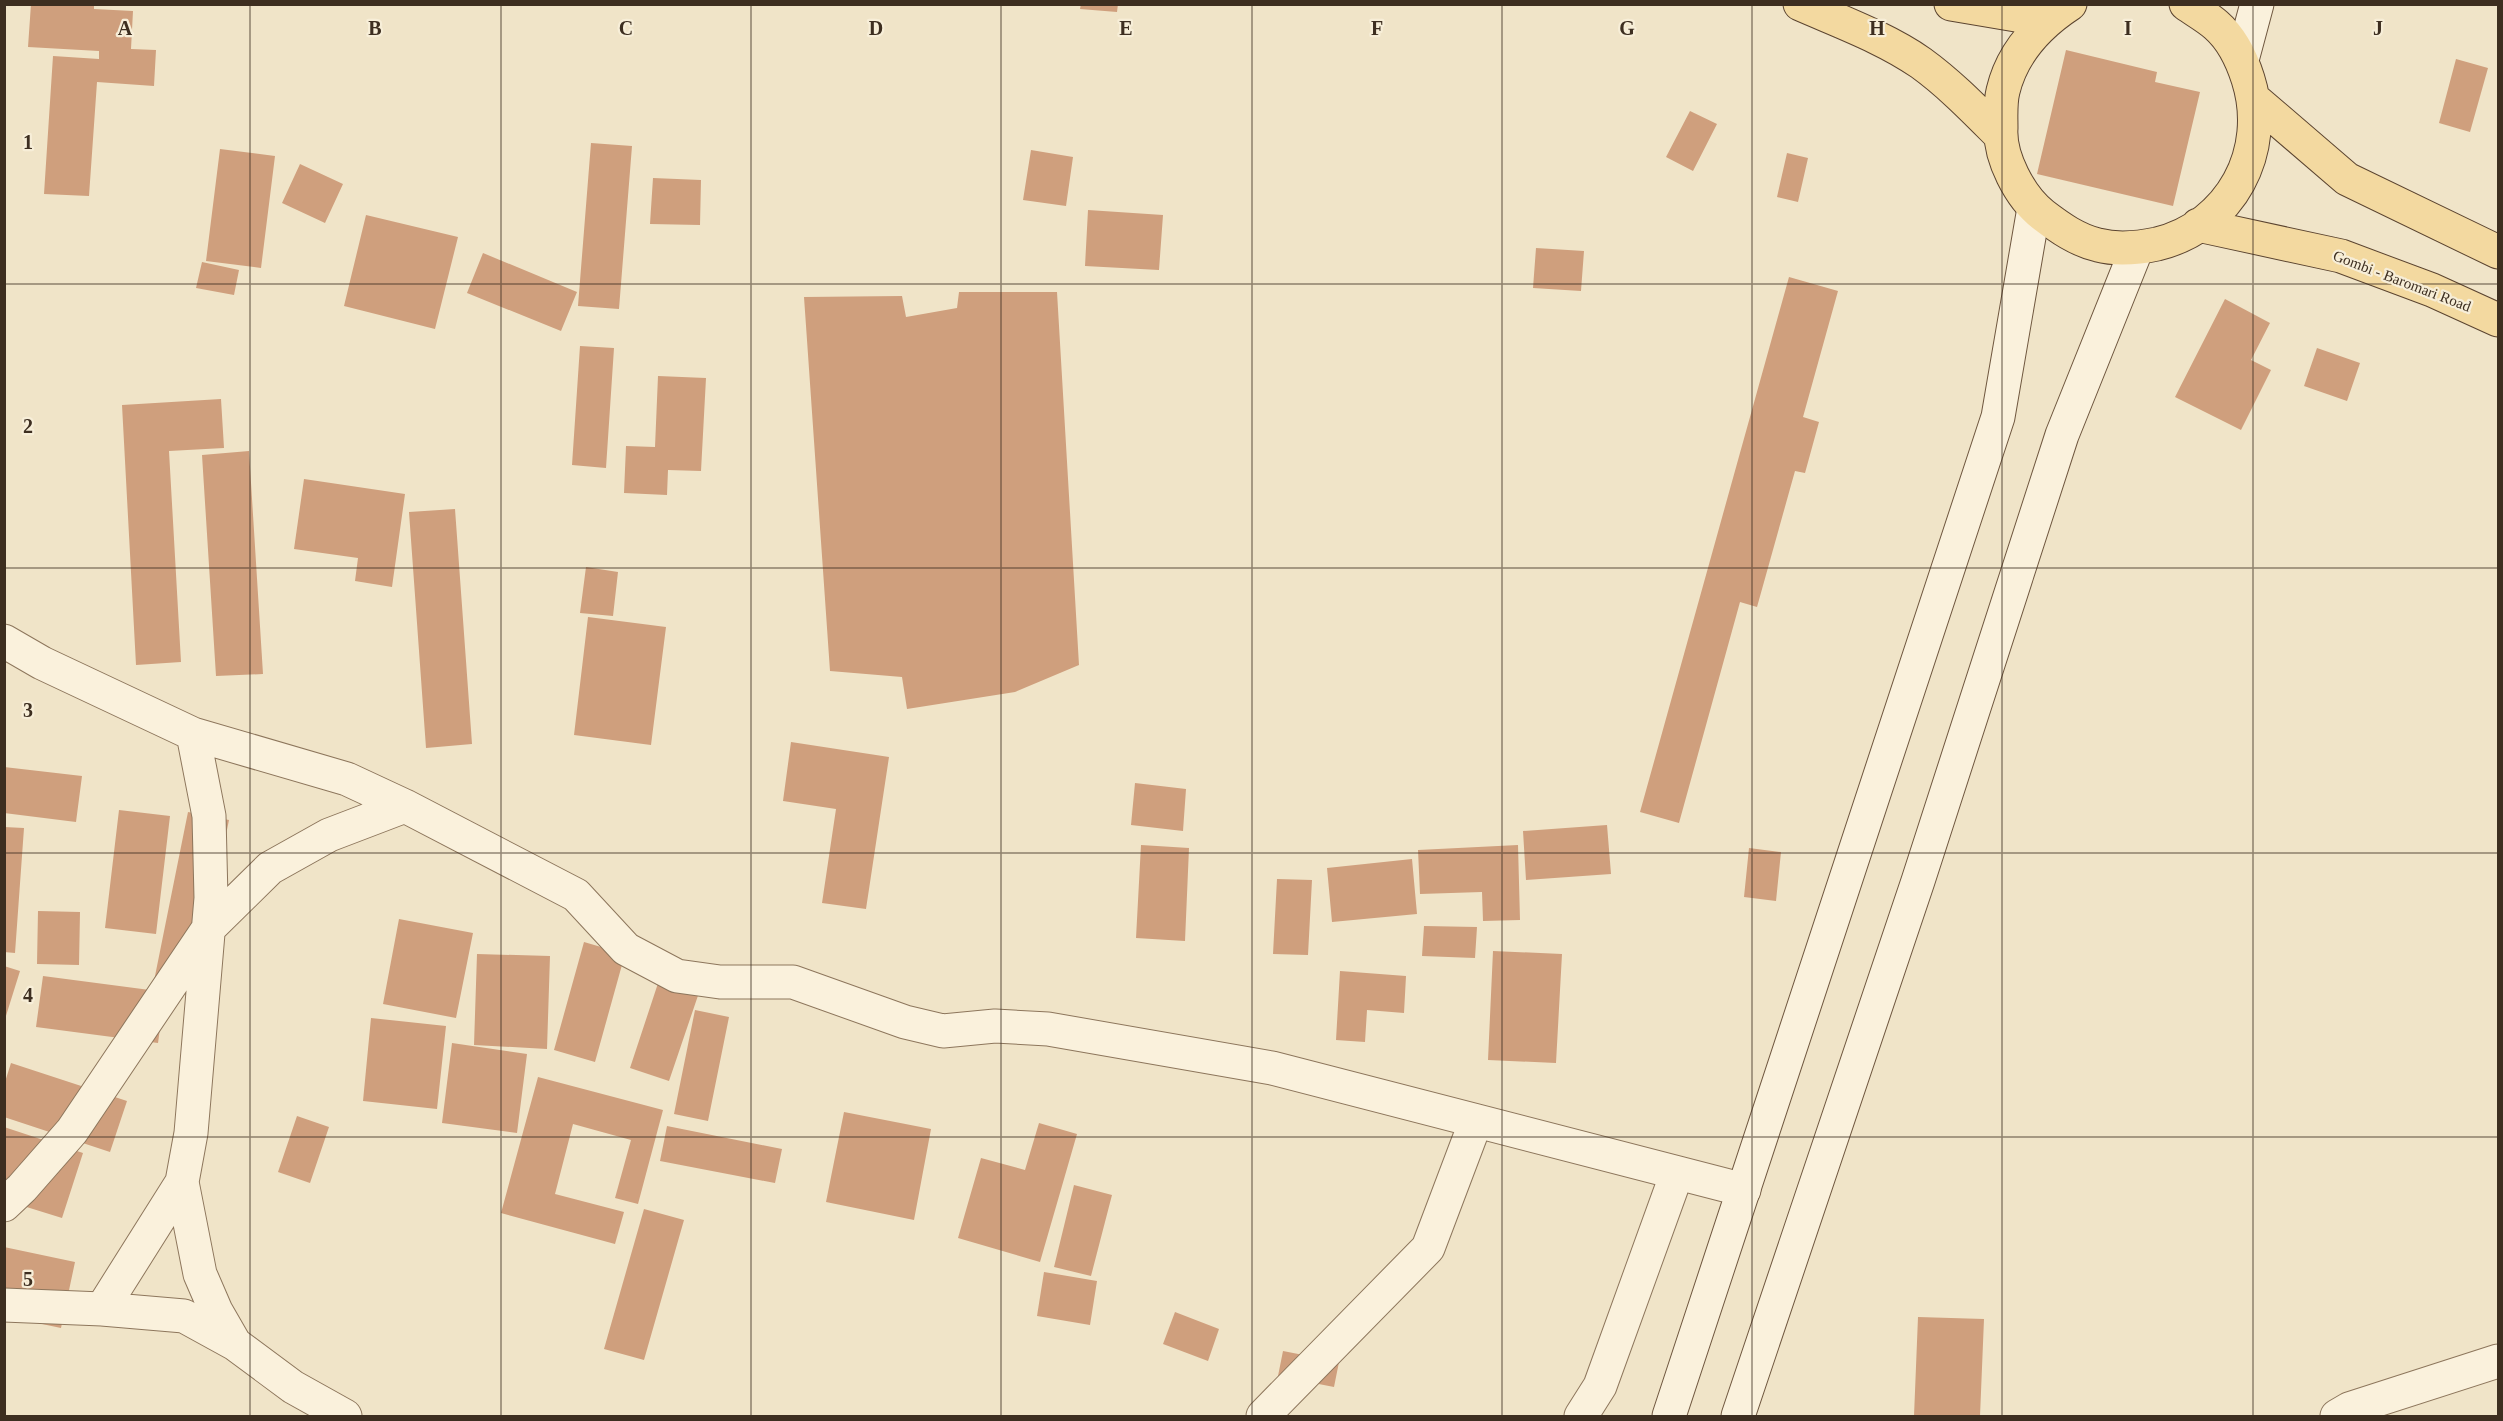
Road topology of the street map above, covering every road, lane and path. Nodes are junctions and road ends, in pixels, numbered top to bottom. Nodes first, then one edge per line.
1 (1800, 4) edge
2 (1952, 4) edge
3 (2186, 4) edge
4 (2257, 4) edge
5 (2058, 12) edge
6 (2242, 60) junction
7 (2255, 100) junction
8 (2000, 135) junction
9 (2034, 208) junction
10 (2198, 225) junction
11 (2137, 248) junction
12 (2499, 252) edge
13 (2499, 320) edge
14 (4, 641) edge
15 (193, 734) junction
16 (405, 806) junction
17 (208, 929) junction
18 (1476, 1121) junction
19 (1677, 1173) junction
20 (182, 1182) junction
21 (1743, 1190) junction
22 (4, 1205) edge
23 (4, 1305) edge
24 (102, 1309) junction
25 (235, 1344) junction
26 (2499, 1361) edge
27 (345, 1416) edge
28 (1263, 1416) edge
29 (1581, 1416) edge
30 (1669, 1416) edge
31 (1738, 1416) edge
32 (2337, 1416) edge

1 - 8 main road
2 - 5 main road
3 - 6 main road
4 - 6 street
5 - 8 main road
6 - 7 main road
7 - 10 main road
7 - 12 main road
8 - 9 main road
9 - 11 main road
9 - 21 street
10 - 11 main road
10 - 13 main road, Gombi - Baromari Road
11 - 31 street
14 - 15 street
15 - 16 street
15 - 17 street
16 - 17 street
16 - 18 street
17 - 20 street
17 - 22 street
18 - 19 street
18 - 28 street
19 - 21 street
19 - 29 street
20 - 24 street
20 - 25 street
21 - 30 street
23 - 24 street
24 - 25 street
25 - 27 street
26 - 32 street

